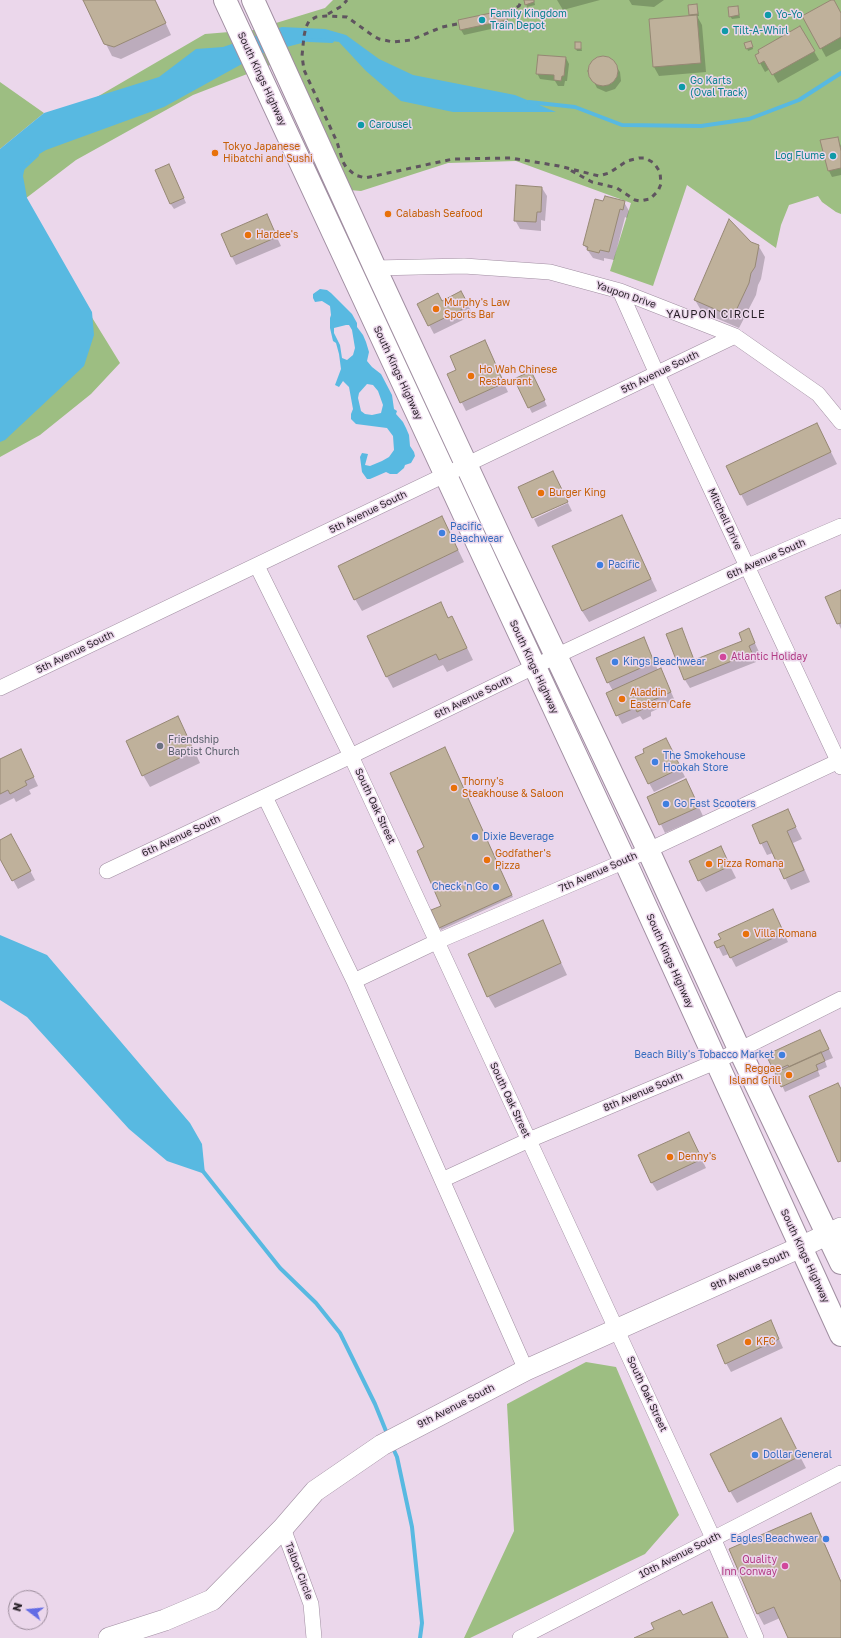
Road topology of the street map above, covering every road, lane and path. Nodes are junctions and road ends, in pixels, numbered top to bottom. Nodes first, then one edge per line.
1 (257, 7) edge
2 (229, 8) edge
3 (375, 268) junction
4 (620, 291) junction
5 (735, 336) junction
6 (657, 374) junction
7 (841, 422) edge
8 (467, 465) junction
9 (445, 475) junction
10 (841, 526) edge
11 (257, 566) junction
12 (748, 566) junction
13 (556, 656) junction
14 (534, 667) junction
15 (0, 688) edge
16 (351, 756) junction
17 (840, 763) edge
18 (265, 797) junction
19 (648, 850) junction
20 (625, 861) junction
21 (107, 871) dead end
22 (438, 941) junction
23 (354, 981) junction
24 (841, 999) edge
25 (739, 1049) junction
26 (715, 1062) junction
27 (529, 1140) junction
28 (442, 1180) junction
29 (834, 1231) edge
30 (801, 1247) junction
31 (841, 1263) edge
32 (618, 1330) junction
33 (841, 1335) edge
34 (526, 1370) junction
35 (841, 1473) edge
36 (283, 1528) junction
37 (713, 1538) junction
38 (109, 1638) edge
39 (314, 1638) edge
40 (520, 1638) edge
41 (756, 1638) edge

1 - 3 main road
2 - 9 main road, South Kings Highway
3 - 4 street, Yaupon Drive
3 - 8 main road
4 - 5 street, Yaupon Drive
4 - 6 street, Mitchell Drive
5 - 6 street, 5th Avenue South
5 - 7 street, Yaupon Drive
6 - 8 street, 5th Avenue South
6 - 12 street, Mitchell Drive
8 - 9 street, 5th Avenue South
8 - 13 main road
9 - 11 street, 5th Avenue South
9 - 14 main road, South Kings Highway
10 - 12 street, 6th Avenue South
11 - 15 street, 5th Avenue South
11 - 16 street, South Oak Street
12 - 13 street, 6th Avenue South
12 - 17 street, Mitchell Drive
13 - 14 street, 6th Avenue South
13 - 19 main road
14 - 16 street, 6th Avenue South
14 - 20 main road, South Kings Highway
16 - 18 street, 6th Avenue South
16 - 22 street, South Oak Street
17 - 19 street, 7th Avenue South
18 - 21 street, 6th Avenue South
18 - 23 street
19 - 20 street, 7th Avenue South
19 - 25 main road
20 - 22 street, 7th Avenue South
20 - 26 main road, South Kings Highway
22 - 23 street, 7th Avenue South
22 - 27 street, South Oak Street
23 - 28 street
24 - 25 street, 8th Avenue South
25 - 26 street, 8th Avenue South
25 - 29 main road
26 - 27 street, 8th Avenue South
26 - 30 main road, South Kings Highway
27 - 28 street, 8th Avenue South
27 - 32 street, South Oak Street
28 - 34 street
29 - 30 street, 9th Avenue South
29 - 31 main road
30 - 32 street, 9th Avenue South
30 - 33 main road, South Kings Highway
32 - 34 street, 9th Avenue South
32 - 37 street, South Oak Street
34 - 36 street, 9th Avenue South
35 - 37 street, 10th Avenue South
36 - 38 street, 9th Avenue South
36 - 39 street, Talbot Circle
37 - 40 street, 10th Avenue South
37 - 41 street, South Oak Street

